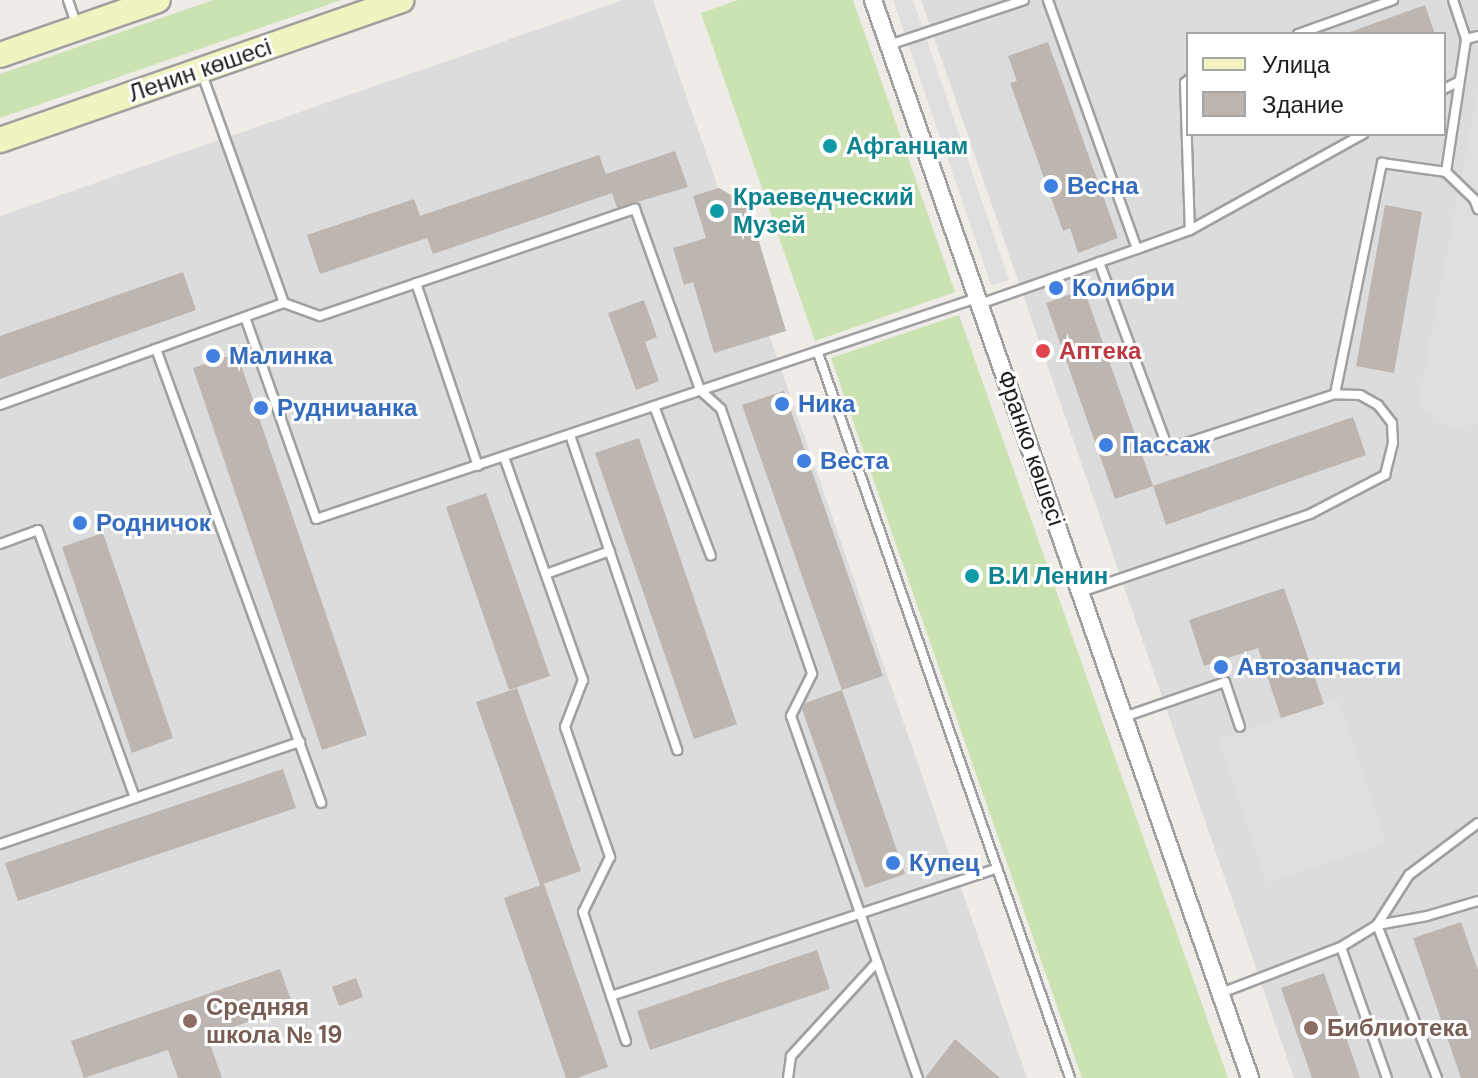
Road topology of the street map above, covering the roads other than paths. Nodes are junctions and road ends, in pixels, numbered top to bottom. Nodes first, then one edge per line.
1 (68, 0) edge
2 (158, 0) edge
3 (401, 0) edge
4 (873, 0) edge
5 (1024, 0) edge
6 (1048, 0) edge
7 (1393, 0) edge
8 (1453, 0) edge
9 (78, 28) junction
10 (1304, 32) edge
11 (1478, 36) edge
12 (1466, 39) junction
13 (889, 45) junction
14 (0, 55) edge
15 (201, 69) junction
16 (1186, 82) edge
17 (1458, 82) junction
18 (1446, 88) edge
19 (1186, 112) edge
20 (1187, 136) edge
21 (1359, 136) edge
22 (0, 140) edge
23 (1446, 172) junction
24 (1478, 209) edge
25 (1190, 230) junction
26 (1137, 249) junction
27 (1099, 262) junction
28 (416, 283) junction
29 (978, 300) junction
30 (284, 303) junction
31 (245, 317) junction
32 (156, 349) junction
33 (818, 353) junction
34 (700, 390) junction
35 (1335, 394) junction
36 (0, 405) edge
37 (654, 406) junction
38 (570, 435) junction
39 (504, 457) junction
40 (478, 466) junction
41 (0, 544) edge
42 (610, 551) junction
43 (711, 556) dead end
44 (546, 574) junction
45 (1081, 592) junction
46 (1124, 717) junction
47 (1240, 727) dead end
48 (300, 742) junction
49 (677, 750) dead end
50 (135, 798) junction
51 (321, 803) dead end
52 (1478, 823) edge
53 (0, 844) edge
54 (997, 868) junction
55 (1478, 901) edge
56 (860, 915) junction
57 (1377, 925) junction
58 (1341, 947) junction
59 (877, 962) junction
60 (1220, 993) junction
61 (611, 996) junction
62 (626, 1041) dead end
63 (788, 1078) edge
64 (918, 1078) edge
65 (1070, 1078) edge
66 (1250, 1078) edge
67 (1387, 1078) edge
68 (1437, 1078) edge

1 - 9 lane
2 - 9 main road
3 - 15 main road, Ленин көшесі
4 - 13 street, Франко көшесі
5 - 13 lane
6 - 26 lane
7 - 10 lane
8 - 12 lane
9 - 14 main road
11 - 12 lane
12 - 17 lane
13 - 29 street, Франко көшесі
15 - 22 main road, Ленин көшесі
15 - 30 lane
16 - 19 lane
17 - 18 lane
17 - 23 lane
20 - 25 lane
21 - 25 lane
23 - 24 lane
23 - 35 lane
25 - 26 lane
26 - 27 lane
27 - 29 lane
27 - 35 lane
28 - 30 lane
28 - 34 lane
28 - 40 lane
29 - 33 lane
29 - 45 street, Франко көшесі
30 - 31 lane
31 - 32 lane
31 - 40 lane
32 - 36 lane
32 - 48 lane
33 - 34 lane
33 - 54 lane
34 - 37 lane
34 - 56 lane
35 - 45 lane
37 - 38 lane
37 - 43 lane
38 - 39 lane
38 - 42 lane
39 - 40 lane
39 - 44 lane
41 - 50 lane
42 - 44 lane
42 - 49 lane
44 - 61 lane
45 - 46 street, Франко көшесі
46 - 47 lane
46 - 60 street, Франко көшесі
48 - 50 lane
48 - 51 lane
50 - 53 lane
52 - 57 lane
54 - 56 lane
54 - 65 lane
55 - 57 lane
56 - 59 lane
56 - 61 lane
57 - 58 lane
57 - 68 lane
58 - 60 lane
58 - 67 lane
59 - 63 lane
59 - 64 lane
60 - 66 street, Франко көшесі
61 - 62 lane

